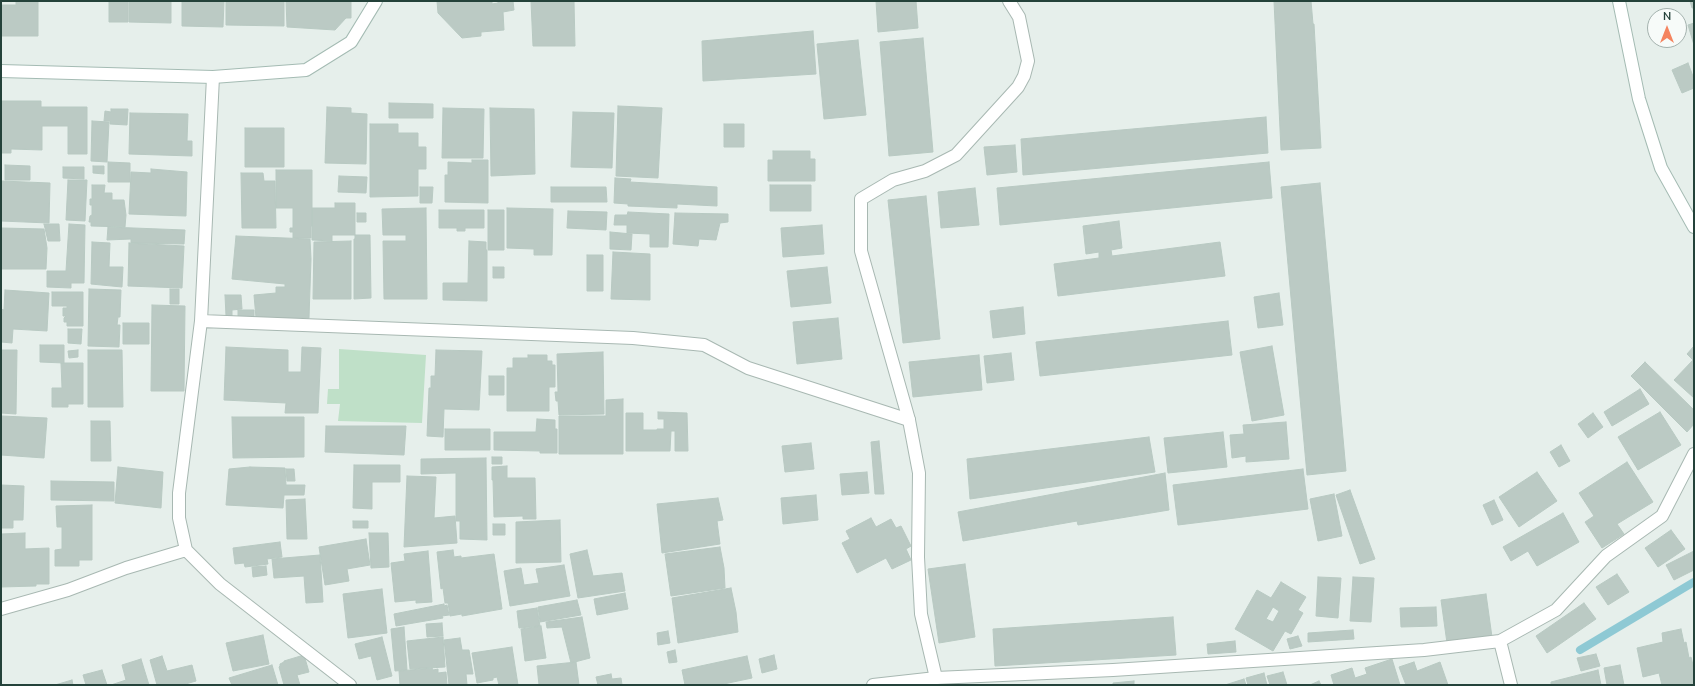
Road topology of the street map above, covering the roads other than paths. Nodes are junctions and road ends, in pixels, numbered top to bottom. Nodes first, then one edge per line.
1 (376, 1) edge
2 (1009, 1) edge
3 (1619, 1) edge
4 (1, 71) edge
5 (213, 77) junction
6 (1694, 227) edge
7 (201, 321) junction
8 (909, 420) junction
9 (1694, 454) edge
10 (186, 550) junction
11 (1, 609) edge
12 (1500, 641) junction
13 (936, 678) junction
14 (350, 685) edge
15 (873, 685) edge
16 (1511, 685) edge

1 - 5 street
2 - 8 street
3 - 6 street
4 - 5 street
5 - 7 street
7 - 8 street
7 - 10 street
8 - 13 street
9 - 12 street
10 - 11 street
10 - 14 street
12 - 13 street
12 - 16 street
13 - 15 street

